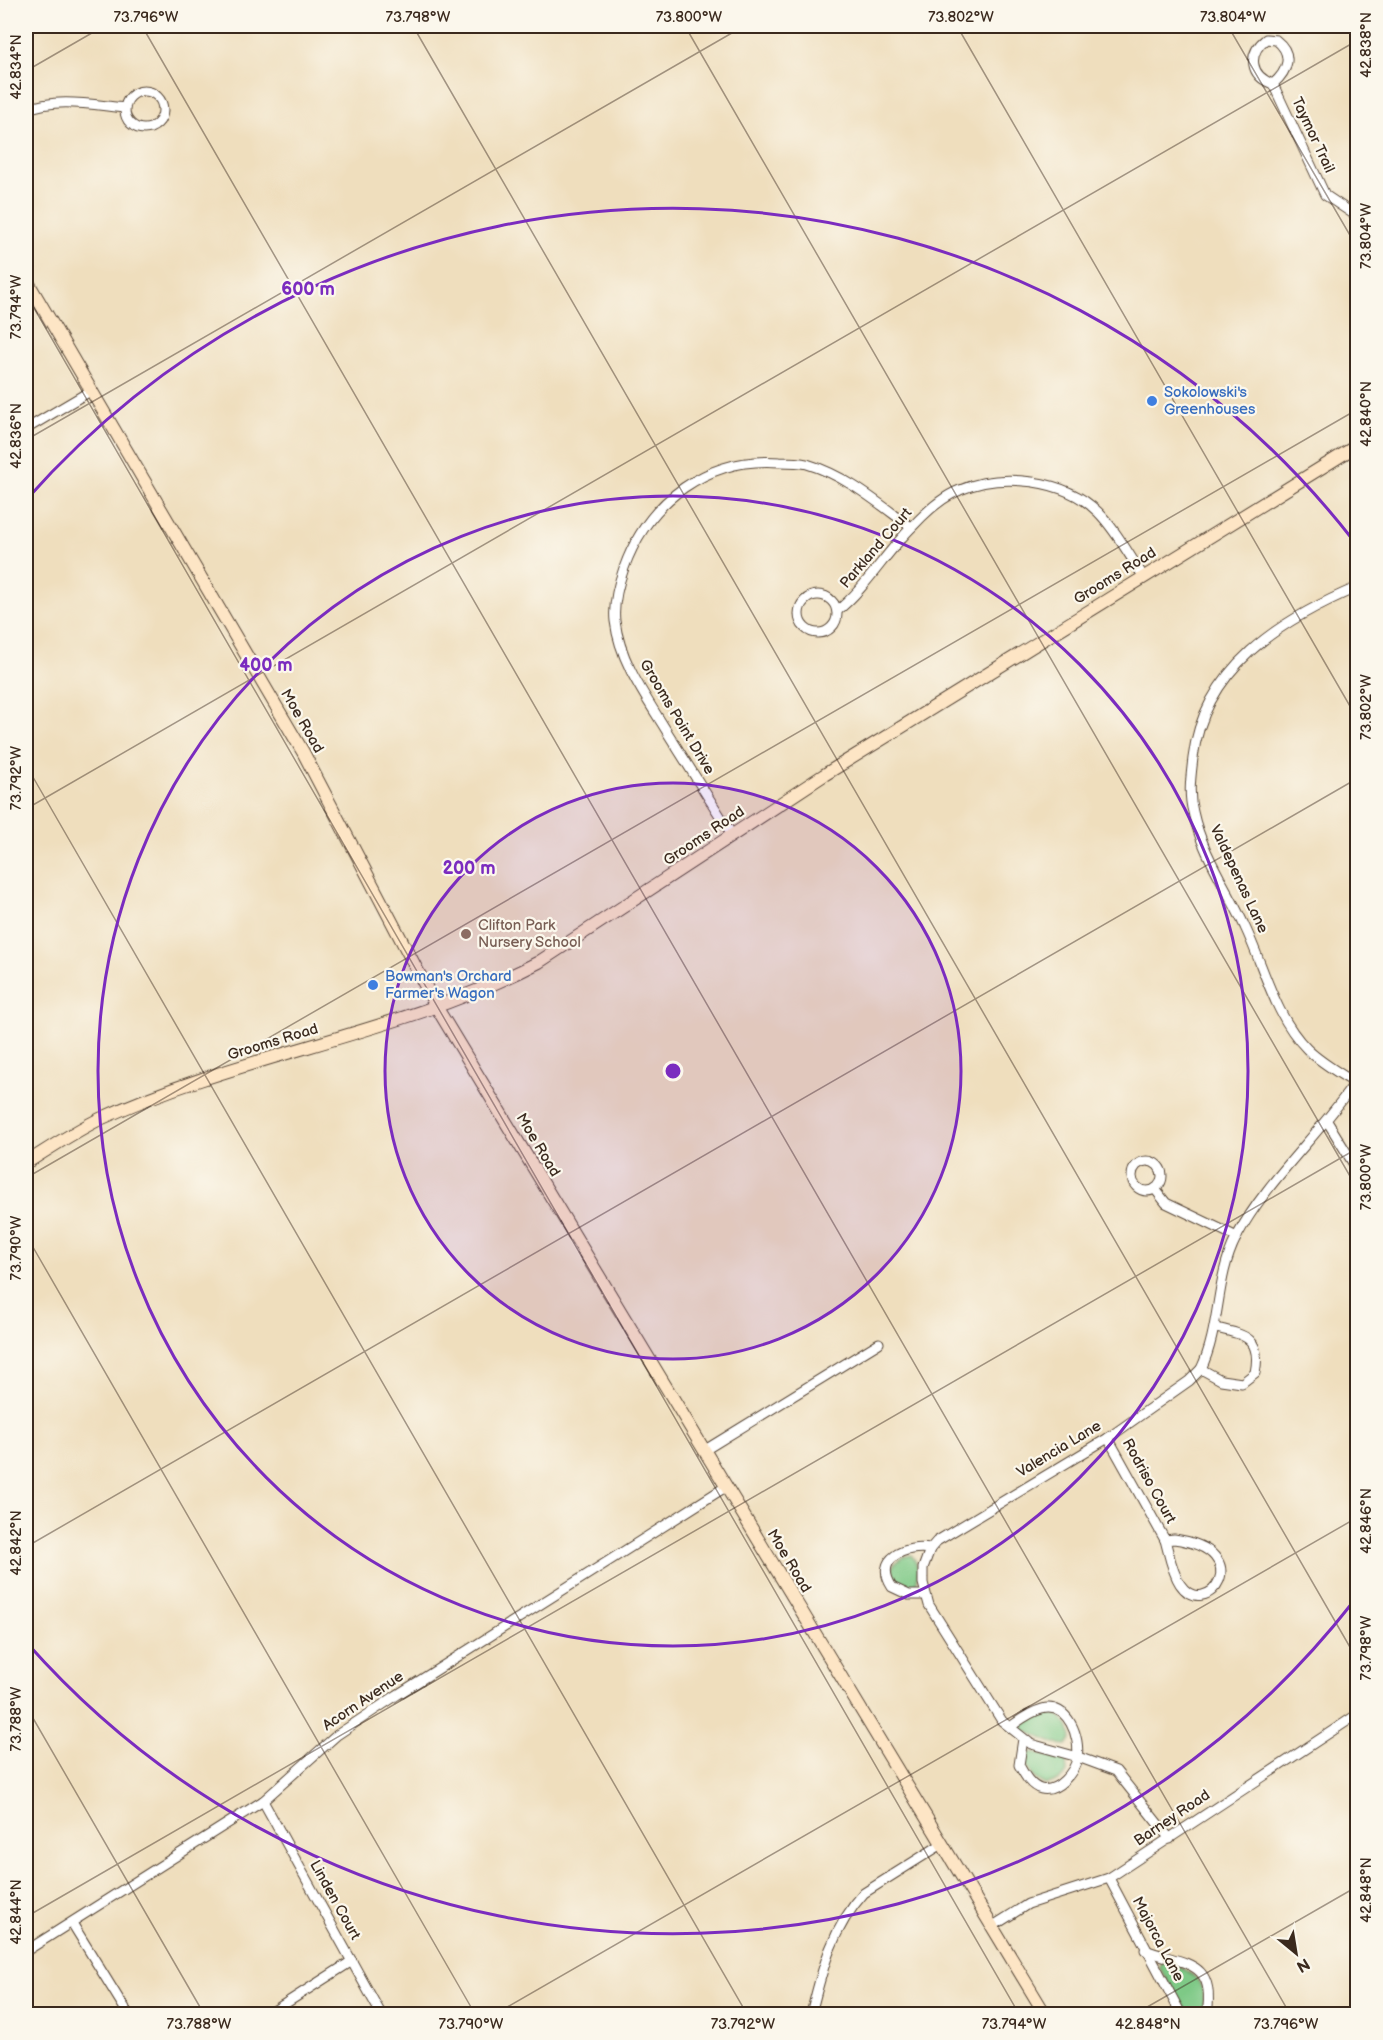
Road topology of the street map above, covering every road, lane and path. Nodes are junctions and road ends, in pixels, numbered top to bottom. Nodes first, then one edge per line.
1 (1273, 84) junction
2 (125, 108) junction
3 (26, 110) edge
4 (1358, 217) edge
5 (26, 279) edge
6 (92, 390) junction
7 (26, 429) edge
8 (1358, 445) edge
9 (911, 527) junction
10 (1143, 576) junction
11 (1358, 587) edge
12 (837, 611) junction
13 (732, 835) junction
14 (437, 1008) junction
15 (1356, 1081) edge
16 (1327, 1121) junction
17 (26, 1163) edge
18 (1358, 1171) edge
19 (1155, 1189) dead end
20 (1237, 1237) junction
21 (1216, 1328) junction
22 (879, 1343) dead end
23 (1201, 1369) junction
24 (1108, 1438) junction
25 (705, 1450) junction
26 (727, 1486) junction
27 (1165, 1540) junction
28 (930, 1549) junction
29 (925, 1595) junction
30 (1358, 1714) edge
31 (1010, 1727) junction
32 (1023, 1739) junction
33 (1078, 1756) junction
34 (263, 1801) junction
35 (1170, 1839) junction
36 (942, 1844) junction
37 (1108, 1878) junction
38 (72, 1923) junction
39 (993, 1926) junction
40 (1145, 1950) junction
41 (26, 1951) edge
42 (352, 1961) junction
43 (128, 2014) edge
44 (269, 2014) edge
45 (381, 2014) edge
46 (811, 2014) edge
47 (1046, 2014) edge
48 (1181, 2014) edge
49 (1207, 2014) edge

1 - 1 street, Taymor Trail
1 - 4 street, Taymor Trail
2 - 2 street
2 - 3 street
5 - 6 street, Moe Road
6 - 7 street
6 - 14 street, Moe Road
8 - 10 street, Grooms Road
9 - 10 street, Parkland Court
9 - 12 street, Parkland Court
9 - 13 street, Grooms Point Drive
10 - 13 street, Grooms Road
11 - 15 street, Valdepenas Lane
12 - 12 street, Parkland Court
13 - 14 street, Grooms Road
14 - 17 street, Grooms Road
14 - 25 street, Moe Road
15 - 16 street, Valencia Lane
16 - 18 street
16 - 20 street, Valencia Lane
19 - 20 street
20 - 21 street, Valencia Lane
21 - 23 street, Valencia Lane
21 - 23 street
22 - 25 street
23 - 24 street, Valencia Lane
24 - 27 street, Rodriso Court
24 - 28 street, Valencia Lane
25 - 26 street, Moe Road
26 - 34 street, Acorn Avenue
26 - 36 street, Moe Road
27 - 27 street, Rodriso Court
28 - 29 street
28 - 29 street
29 - 31 street
30 - 35 street, Barney Road
31 - 32 street
31 - 33 street
32 - 33 street
32 - 33 street
33 - 35 street
34 - 38 street, Acorn Avenue
34 - 42 street, Linden Court
35 - 37 street, Barney Road
36 - 39 street, Moe Road
36 - 46 street
37 - 39 street, Barney Road
37 - 40 street, Majorca Lane
38 - 41 street, Acorn Avenue
38 - 43 street
39 - 47 street, Moe Road
40 - 48 street, Majorca Lane
40 - 49 street
42 - 44 street
42 - 45 street, Linden Court

